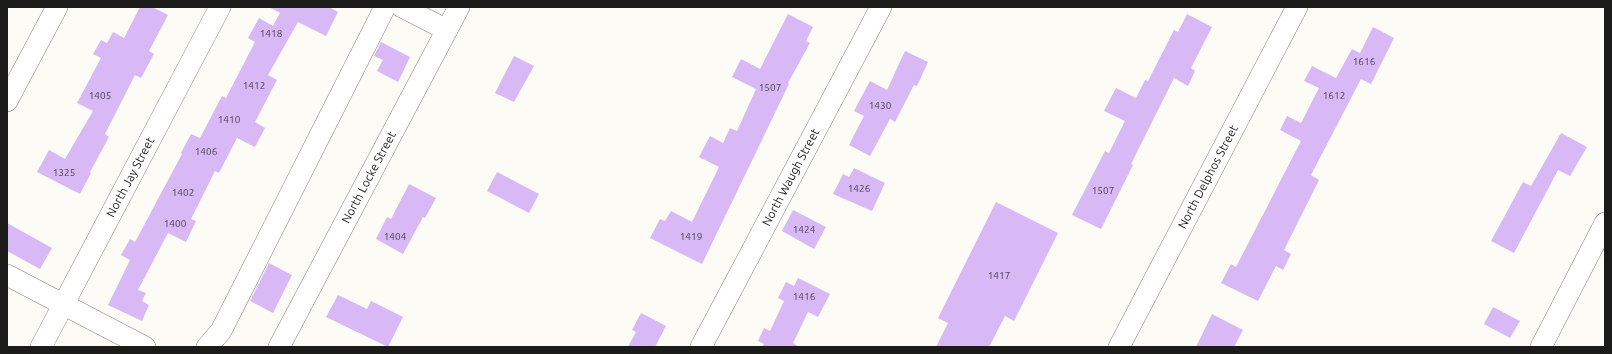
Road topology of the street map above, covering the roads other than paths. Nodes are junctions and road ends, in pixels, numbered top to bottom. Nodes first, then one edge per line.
1 (57, 7) edge
2 (220, 7) edge
3 (385, 7) edge
4 (402, 7) edge
5 (459, 7) edge
6 (881, 7) edge
7 (1297, 7) edge
8 (447, 30) junction
9 (7, 101) edge
10 (1605, 223) edge
11 (7, 275) edge
12 (64, 304) junction
13 (41, 347) edge
14 (145, 347) edge
15 (207, 347) edge
16 (279, 347) edge
17 (701, 347) edge
18 (1119, 347) edge
19 (1541, 347) edge

1 - 9 street
2 - 12 street, North Jay Street
3 - 15 street
4 - 8 street
5 - 8 street, North Locke Street
6 - 17 street, North Waugh Street
7 - 18 street, North Delphos Street
8 - 16 street, North Locke Street
10 - 19 street
11 - 12 street
12 - 13 street, North Jay Street
12 - 14 street

